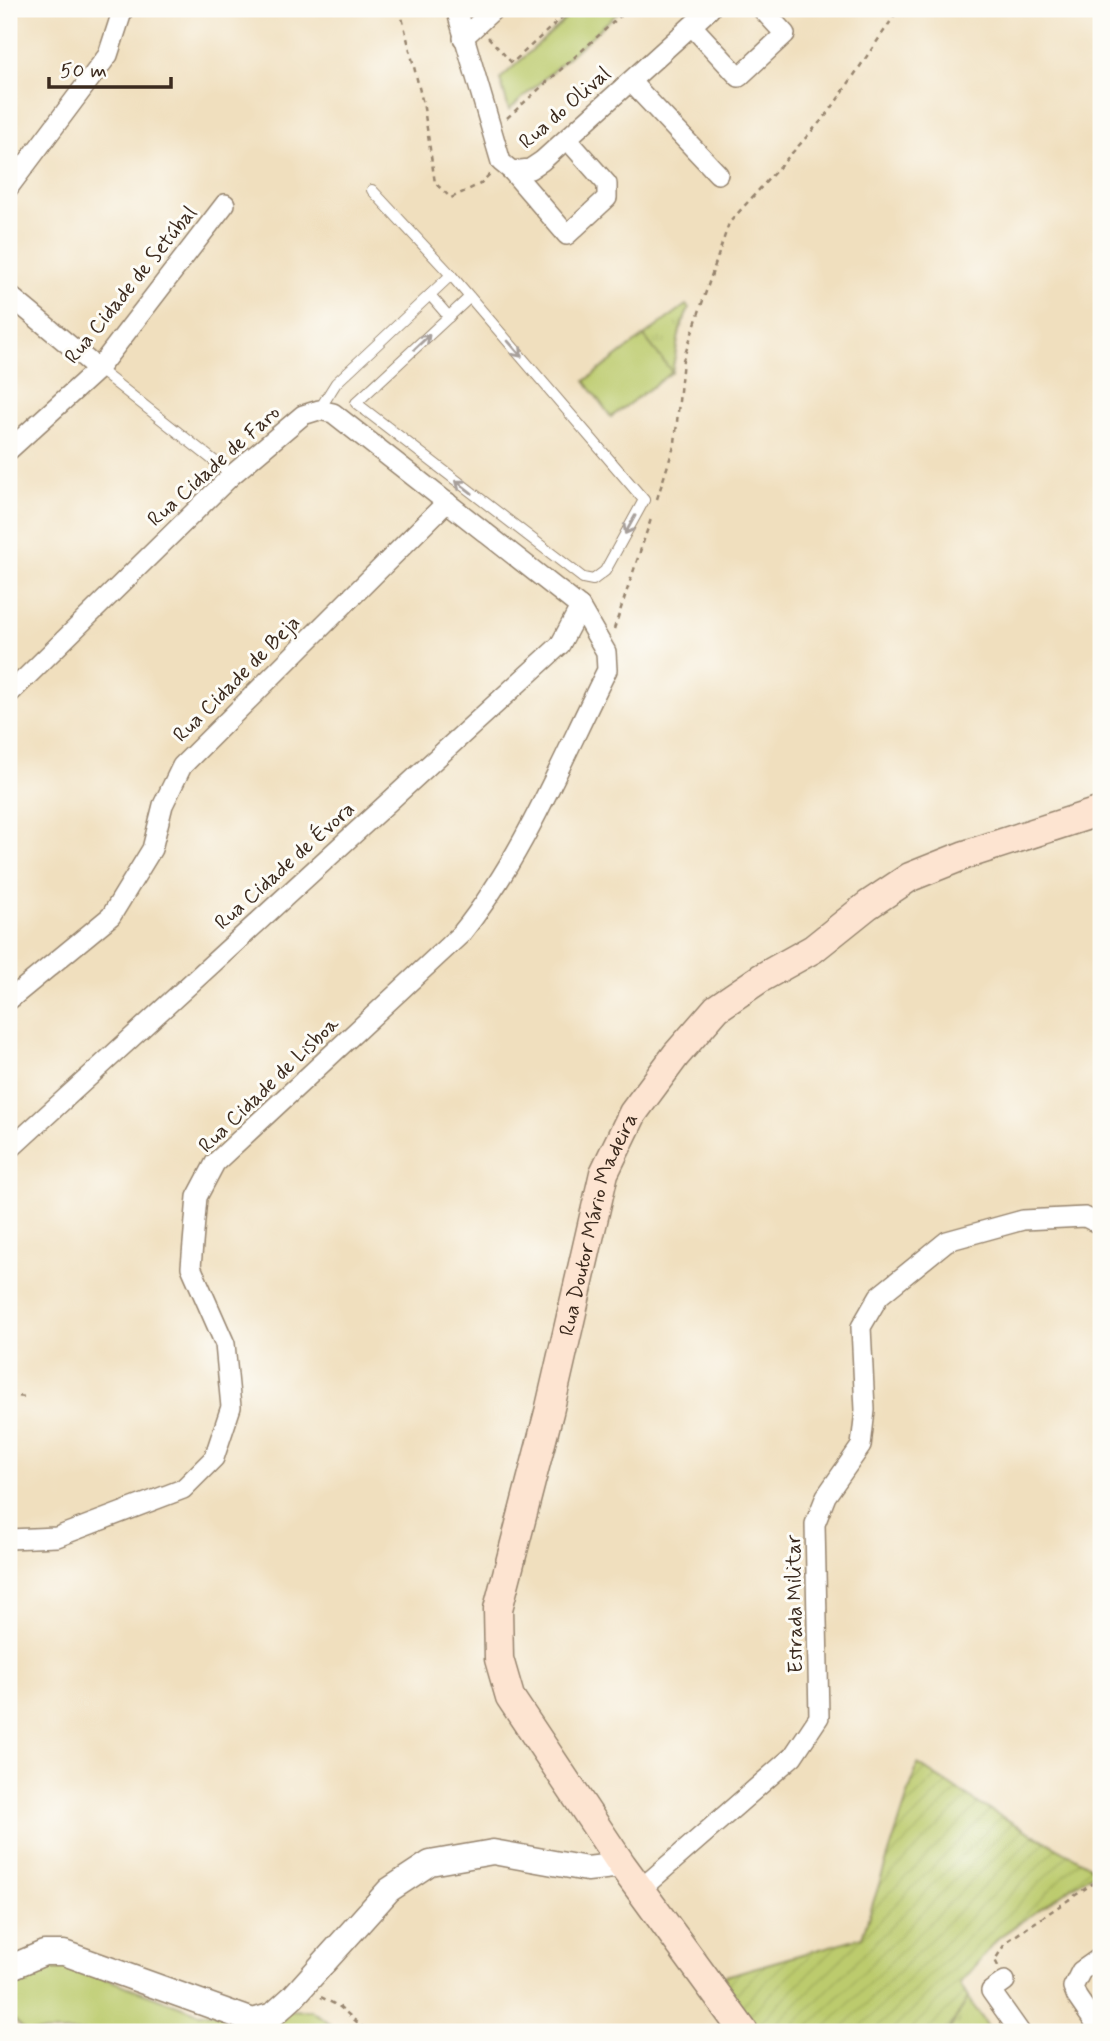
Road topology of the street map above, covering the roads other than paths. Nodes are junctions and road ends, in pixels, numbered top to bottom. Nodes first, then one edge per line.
1 (122, 9) edge
2 (456, 9) edge
3 (494, 9) edge
4 (710, 9) edge
5 (762, 9) edge
6 (692, 26) junction
7 (470, 31) junction
8 (631, 82) junction
9 (568, 140) junction
10 (507, 167) junction
11 (718, 174) dead end
12 (9, 187) edge
13 (372, 190) dead end
14 (225, 204) dead end
15 (452, 275) junction
16 (9, 295) edge
17 (429, 295) junction
18 (470, 297) junction
19 (449, 317) junction
20 (98, 369) junction
21 (319, 410) junction
22 (9, 450) edge
23 (232, 475) junction
24 (447, 502) junction
25 (580, 607) junction
26 (9, 694) edge
27 (1101, 811) edge
28 (9, 1000) edge
29 (9, 1150) edge
30 (1101, 1225) edge
31 (9, 1539) edge
32 (622, 1865) junction
33 (642, 1888) junction
34 (1101, 1957) edge
35 (9, 1968) edge
36 (1005, 1981) road end
37 (744, 2032) edge
38 (1020, 2032) edge
39 (1101, 2032) edge

1 - 12 street
2 - 7 street, Rua do Olival
3 - 7 street
4 - 6 street, Rua do Olival
5 - 6 street
6 - 8 street, Rua do Olival
7 - 10 street, Rua do Olival
8 - 9 street, Rua do Olival
8 - 11 street
9 - 10 street, Rua do Olival
9 - 10 street
13 - 15 lane
14 - 20 street, Rua Cidade de Setúbal
15 - 17 lane
15 - 18 lane
16 - 20 street
17 - 19 lane
17 - 21 lane
18 - 19 lane
18 -> 19 lane
20 - 22 street, Rua Cidade de Setúbal
20 - 23 lane
21 - 23 street, Rua Cidade de Faro
21 - 24 street
23 - 26 street, Rua Cidade de Faro
24 - 25 street
24 - 28 street, Rua Cidade de Beja
25 - 29 street, Rua Cidade de Évora
25 - 31 street, Rua Cidade de Lisboa
27 - 32 main road, Rua Doutor Mário Madeira
30 - 33 street, Estrada Militar
32 - 33 main road, Rua Doutor Mário Madeira
32 - 35 street
33 - 37 main road, Rua Doutor Mário Madeira
34 - 39 street
36 - 38 street

